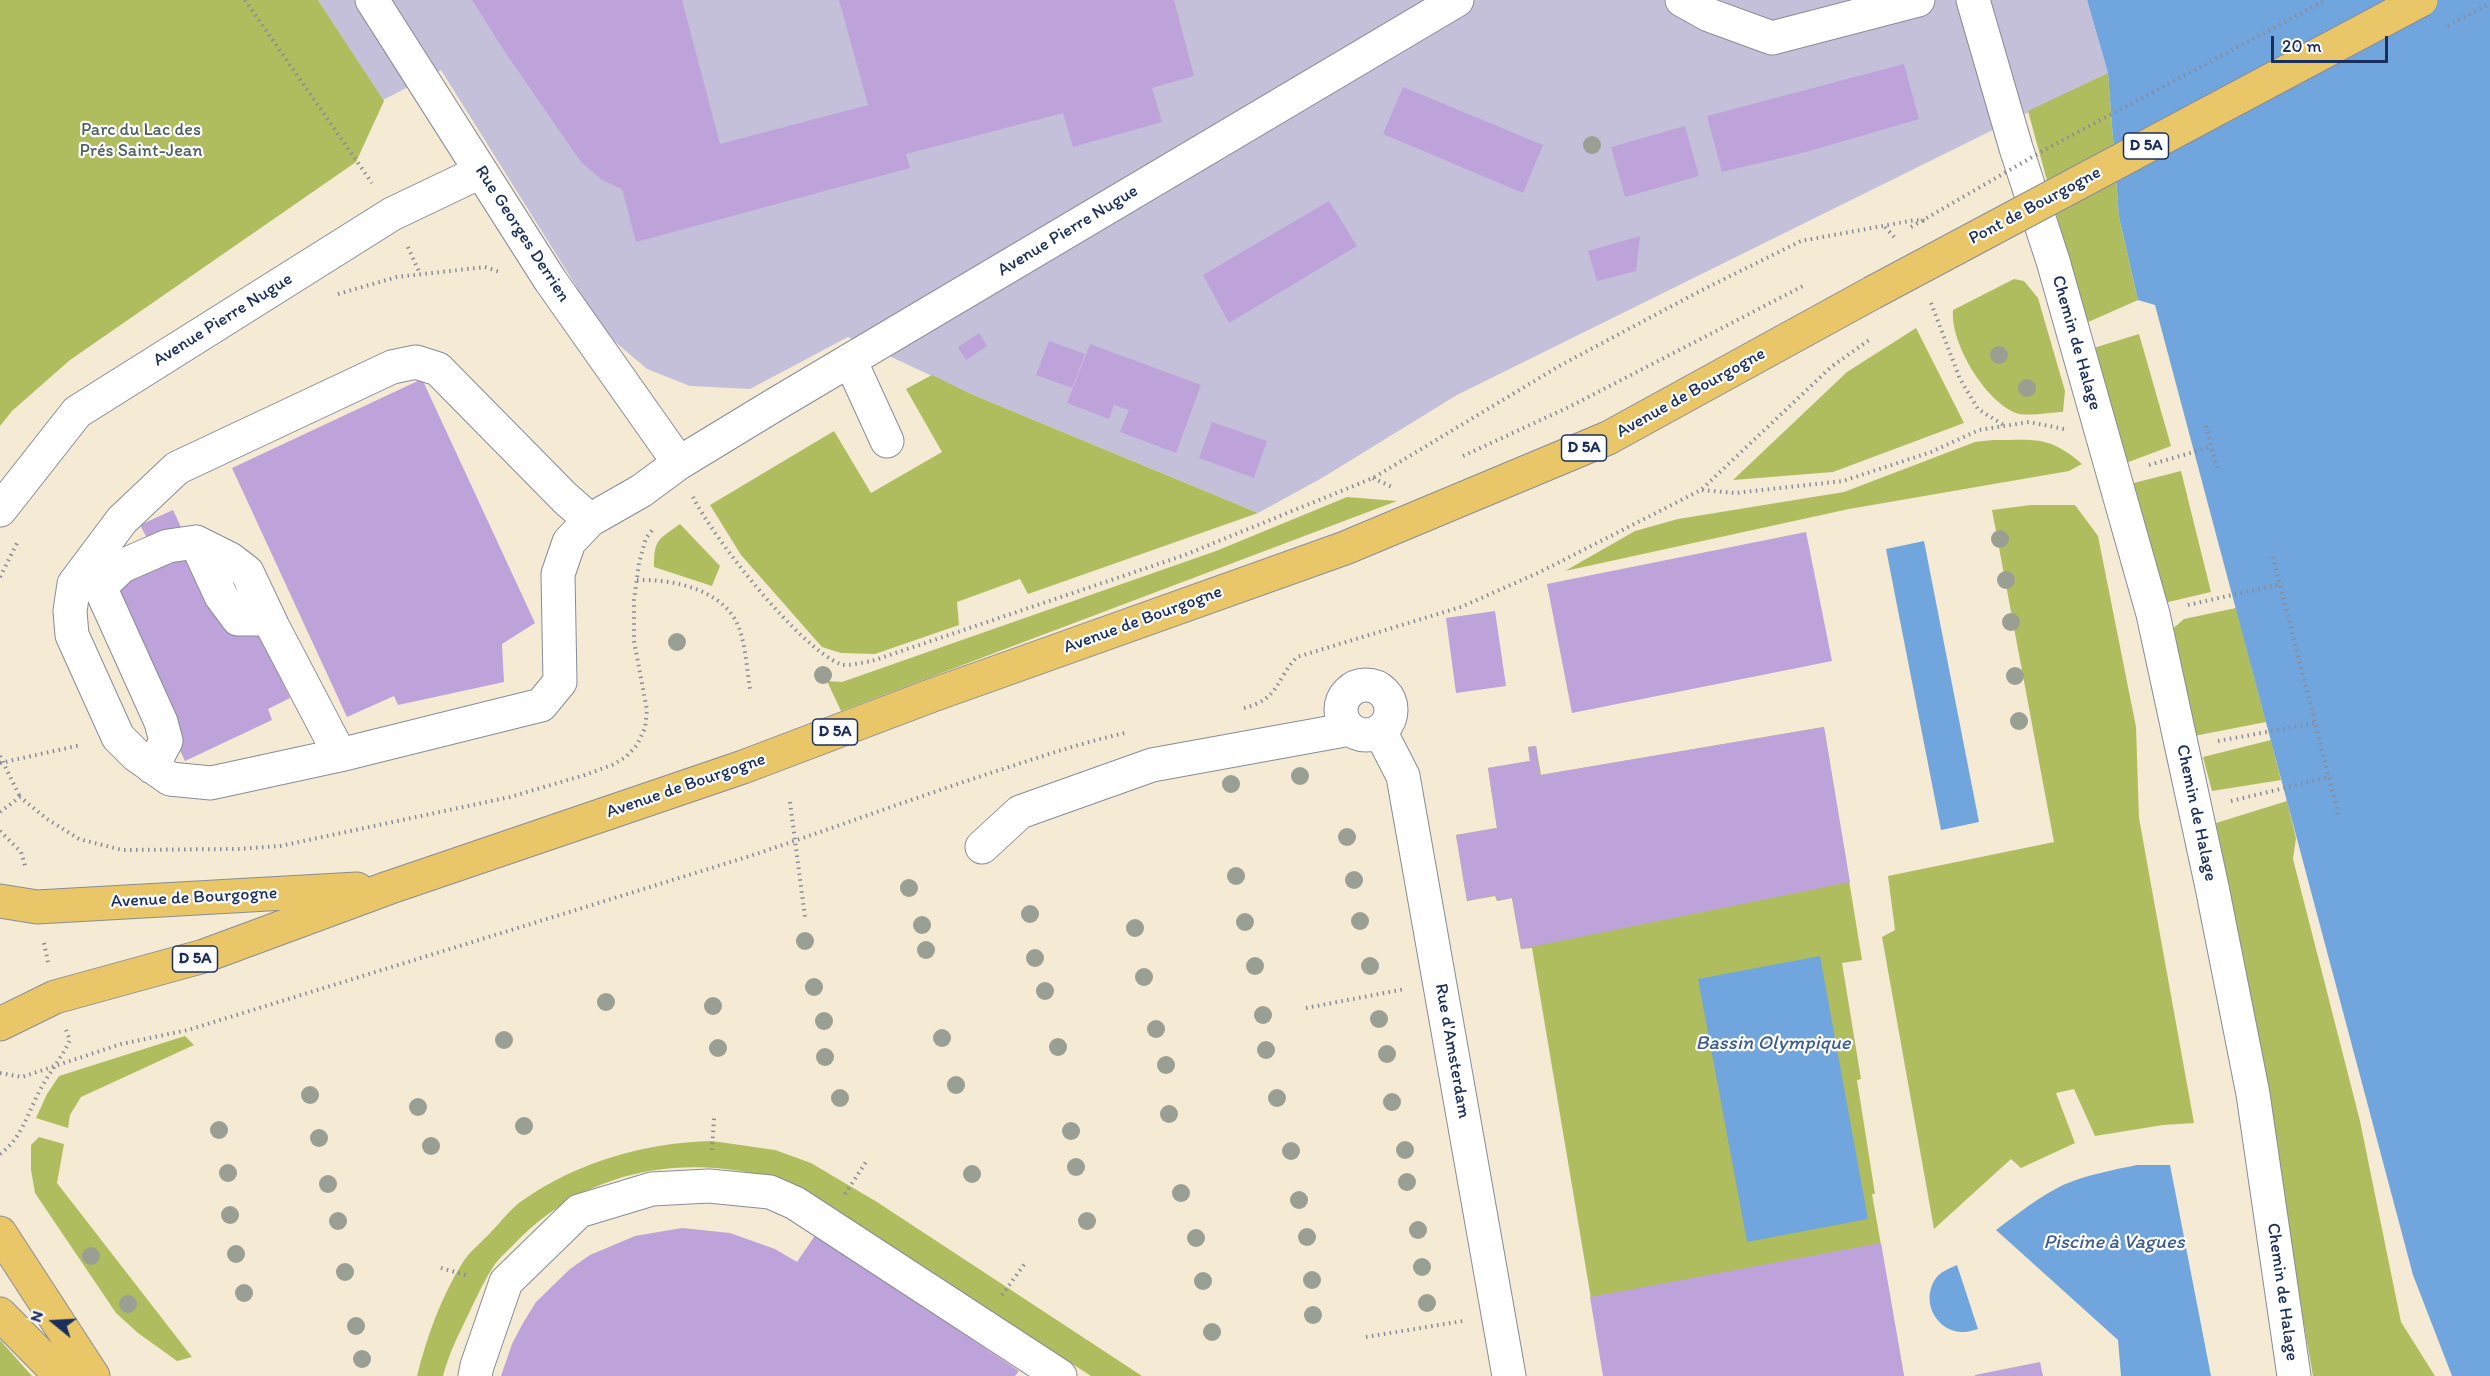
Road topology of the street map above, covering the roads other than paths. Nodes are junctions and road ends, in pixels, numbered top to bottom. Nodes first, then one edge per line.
1 (372, 0) edge
2 (1458, 0) edge
3 (1682, 0) edge
4 (1918, 0) edge
5 (1973, 0) edge
6 (2421, 0) edge
7 (480, 172) junction
8 (1872, 293) joint
9 (850, 360) junction
10 (887, 441) dead end
11 (679, 463) junction
12 (0, 510) edge
13 (590, 520) junction
14 (340, 755) junction
15 (152, 767) junction
16 (982, 847) dead end
17 (388, 888) junction
18 (0, 901) edge
19 (0, 1024) edge
20 (0, 1233) edge
21 (0, 1314) edge
22 (61, 1376) edge
23 (93, 1376) edge
24 (476, 1376) edge
25 (1060, 1376) edge
26 (1509, 1376) edge
27 (2294, 1376) edge

1 - 7 street, Rue Georges Derrien
2 - 9 street, Avenue Pierre Nugue
3 - 4 street
5 - 27 street, Chemin de Halage
6 - 8 main road, Pont de Bourgogne / D 5A, bridge
7 - 11 street, Rue Georges Derrien
7 - 12 street, Avenue Pierre Nugue
8 - 17 main road, Avenue de Bourgogne / D 5A
9 - 10 street
9 - 11 street, Avenue Pierre Nugue
11 - 13 street, Avenue Pierre Nugue
13 - 14 street, Avenue Pierre Nugue
13 - 15 street, Avenue Pierre Nugue
14 - 15 street, Avenue Pierre Nugue
14 - 15 street
16 - 26 street, Rue d'Amsterdam
17 - 18 main road, Avenue de Bourgogne / D 5A
17 - 19 main road, Avenue de Bourgogne / D 5A
20 - 23 main road
21 - 22 main road
24 - 25 street

